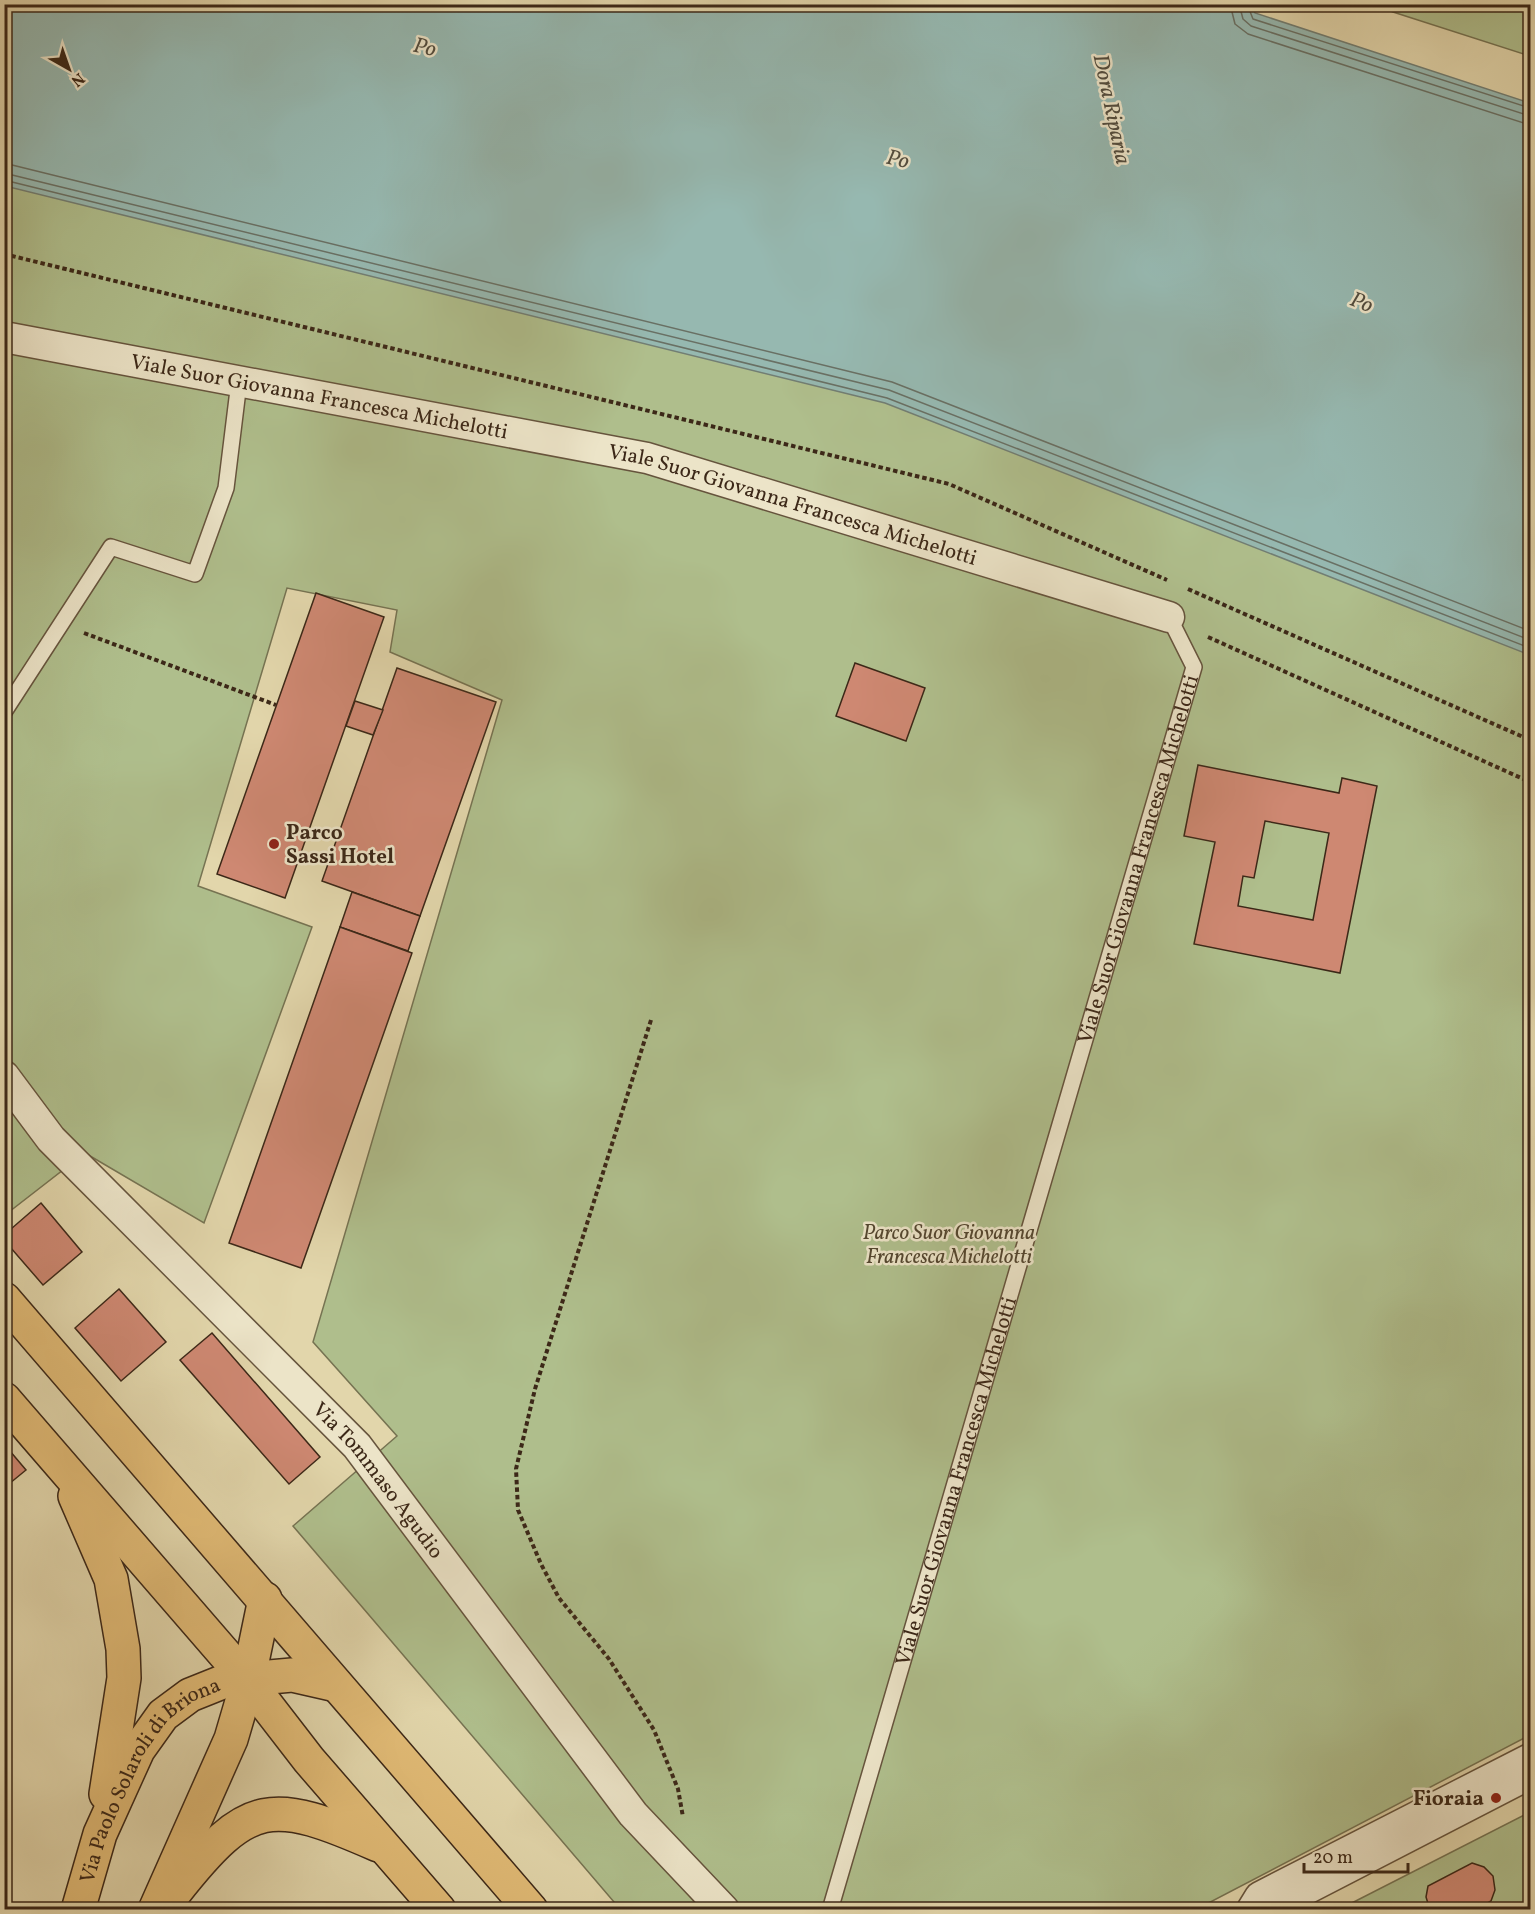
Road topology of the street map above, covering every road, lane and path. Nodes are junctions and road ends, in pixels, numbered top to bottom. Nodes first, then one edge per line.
1 (4, 337) edge
2 (239, 382) junction
3 (1169, 617) junction
4 (61, 624) junction
5 (276, 705) dead end
6 (4, 712) edge
7 (1530, 782) edge
8 (651, 1020) dead end
9 (4, 1076) edge
10 (4, 1299) edge
11 (4, 1399) edge
12 (61, 1464) junction
13 (265, 1599) junction
14 (248, 1681) junction
15 (336, 1685) junction
16 (1530, 1759) edge
17 (1530, 1782) edge
18 (683, 1822) dead end
19 (100, 1834) junction
20 (385, 1848) junction
21 (78, 1910) edge
22 (155, 1910) edge
23 (161, 1910) edge
24 (439, 1910) edge
25 (531, 1910) edge
26 (724, 1910) edge
27 (830, 1910) edge
28 (1252, 1910) edge
29 (1281, 1910) edge

1 - 2 street, Viale Suor Giovanna Francesca Michelotti
2 - 3 street, Viale Suor Giovanna Francesca Michelotti
2 - 4 lane
3 - 7 path
3 - 27 lane, Viale Suor Giovanna Francesca Michelotti
4 - 5 path
4 - 6 lane
8 - 18 path
9 - 26 street, Via Tommaso Agudio
10 - 13 main road
11 - 12 main road
12 - 14 main road
12 - 19 main road
13 - 14 main road, Via Paolo Solaroli di Briona
13 - 15 main road
14 - 15 main road, Via Paolo Solaroli di Briona
14 - 19 main road, Via Paolo Solaroli di Briona
14 - 20 main road
14 - 22 main road, Via Paolo Solaroli di Briona
15 - 25 main road
16 - 28 street
17 - 29 lane
19 - 21 main road, Via Paolo Solaroli di Briona
20 - 23 main road
20 - 24 main road

